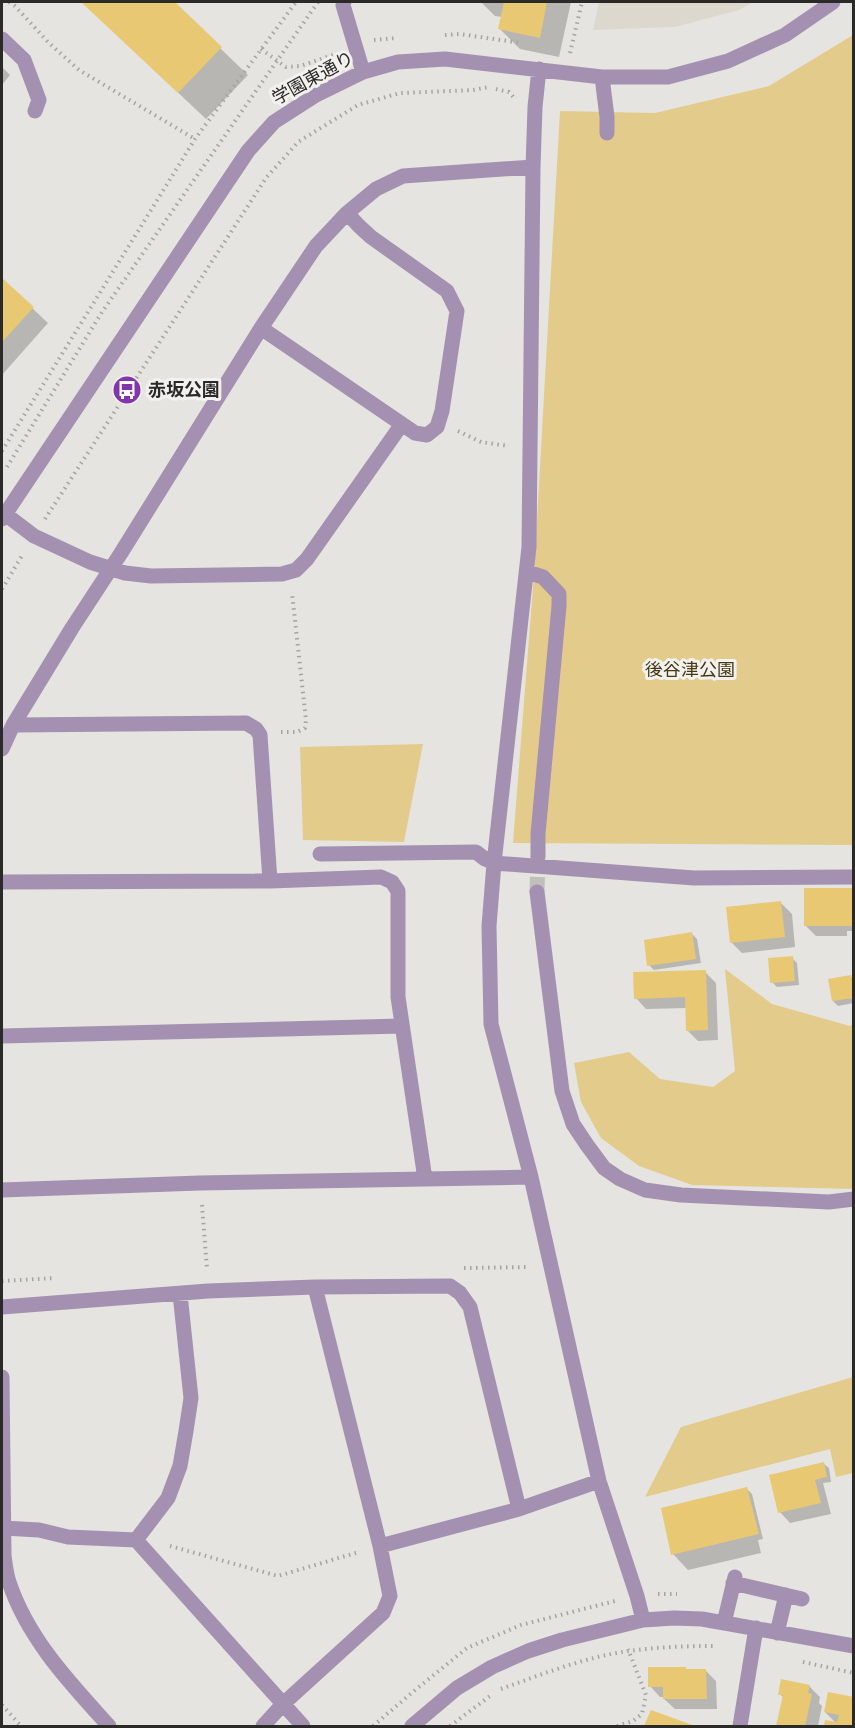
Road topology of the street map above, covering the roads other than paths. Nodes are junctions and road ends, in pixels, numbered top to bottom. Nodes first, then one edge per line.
1 (344, 2) edge
2 (833, 2) edge
3 (2, 39) edge
4 (539, 69) junction
5 (363, 72) junction
6 (602, 77) junction
7 (35, 111) dead end
8 (607, 133) dead end
9 (533, 167) junction
10 (347, 213) junction
11 (261, 328) junction
12 (402, 424) junction
13 (3, 516) edge
14 (110, 569) junction
15 (527, 572) junction
16 (13, 725) junction
17 (2, 749) edge
18 (320, 854) dead end
19 (538, 856) tunnel mouth
20 (494, 863) junction
21 (854, 878) edge
22 (270, 881) junction
23 (2, 882) edge
24 (537, 892) tunnel mouth
25 (402, 1026) junction
26 (2, 1036) edge
27 (531, 1177) junction
28 (425, 1179) junction
29 (2, 1190) edge
30 (854, 1199) edge
31 (315, 1287) junction
32 (180, 1294) junction
33 (2, 1308) edge
34 (2, 1377) edge
35 (599, 1481) junction
36 (519, 1509) junction
37 (3, 1528) edge
38 (136, 1540) junction
39 (380, 1546) junction
40 (786, 1595) junction
41 (802, 1599) dead end
42 (643, 1620) junction
43 (724, 1623) junction
44 (756, 1628) junction
45 (777, 1633) junction
46 (854, 1646) edge
47 (283, 1704) junction
48 (109, 1726) edge
49 (264, 1726) edge
50 (303, 1726) edge
51 (412, 1726) edge
52 (740, 1726) edge

1 - 5 street
2 - 6 street, 学園東通り
3 - 7 street
4 - 5 street, 学園東通り
4 - 6 street, 学園東通り
4 - 9 street
5 - 13 street, 学園東通り
6 - 8 street
9 - 10 street
9 - 15 street
10 - 11 street
10 - 12 street
11 - 12 street
11 - 14 street
12 - 14 street
13 - 14 street
14 - 16 street
15 - 19 street
15 - 20 street
16 - 17 street
16 - 22 street
18 - 20 street
20 - 21 street
20 - 27 street
22 - 23 street
22 - 25 street
24 - 30 street
25 - 26 street
25 - 28 street
27 - 28 street
27 - 35 street
28 - 29 street
31 - 32 street
31 - 36 street
31 - 39 street
32 - 33 street
32 - 38 street
34 - 37 street
35 - 36 street
35 - 42 street
36 - 39 street
37 - 38 street
37 - 48 street
38 - 47 street
39 - 47 street
40 - 41 street
40 - 43 street
40 - 45 street
42 - 43 street
42 - 51 street
43 - 44 street
44 - 45 street
44 - 52 street
45 - 46 street
47 - 49 street
47 - 50 street

